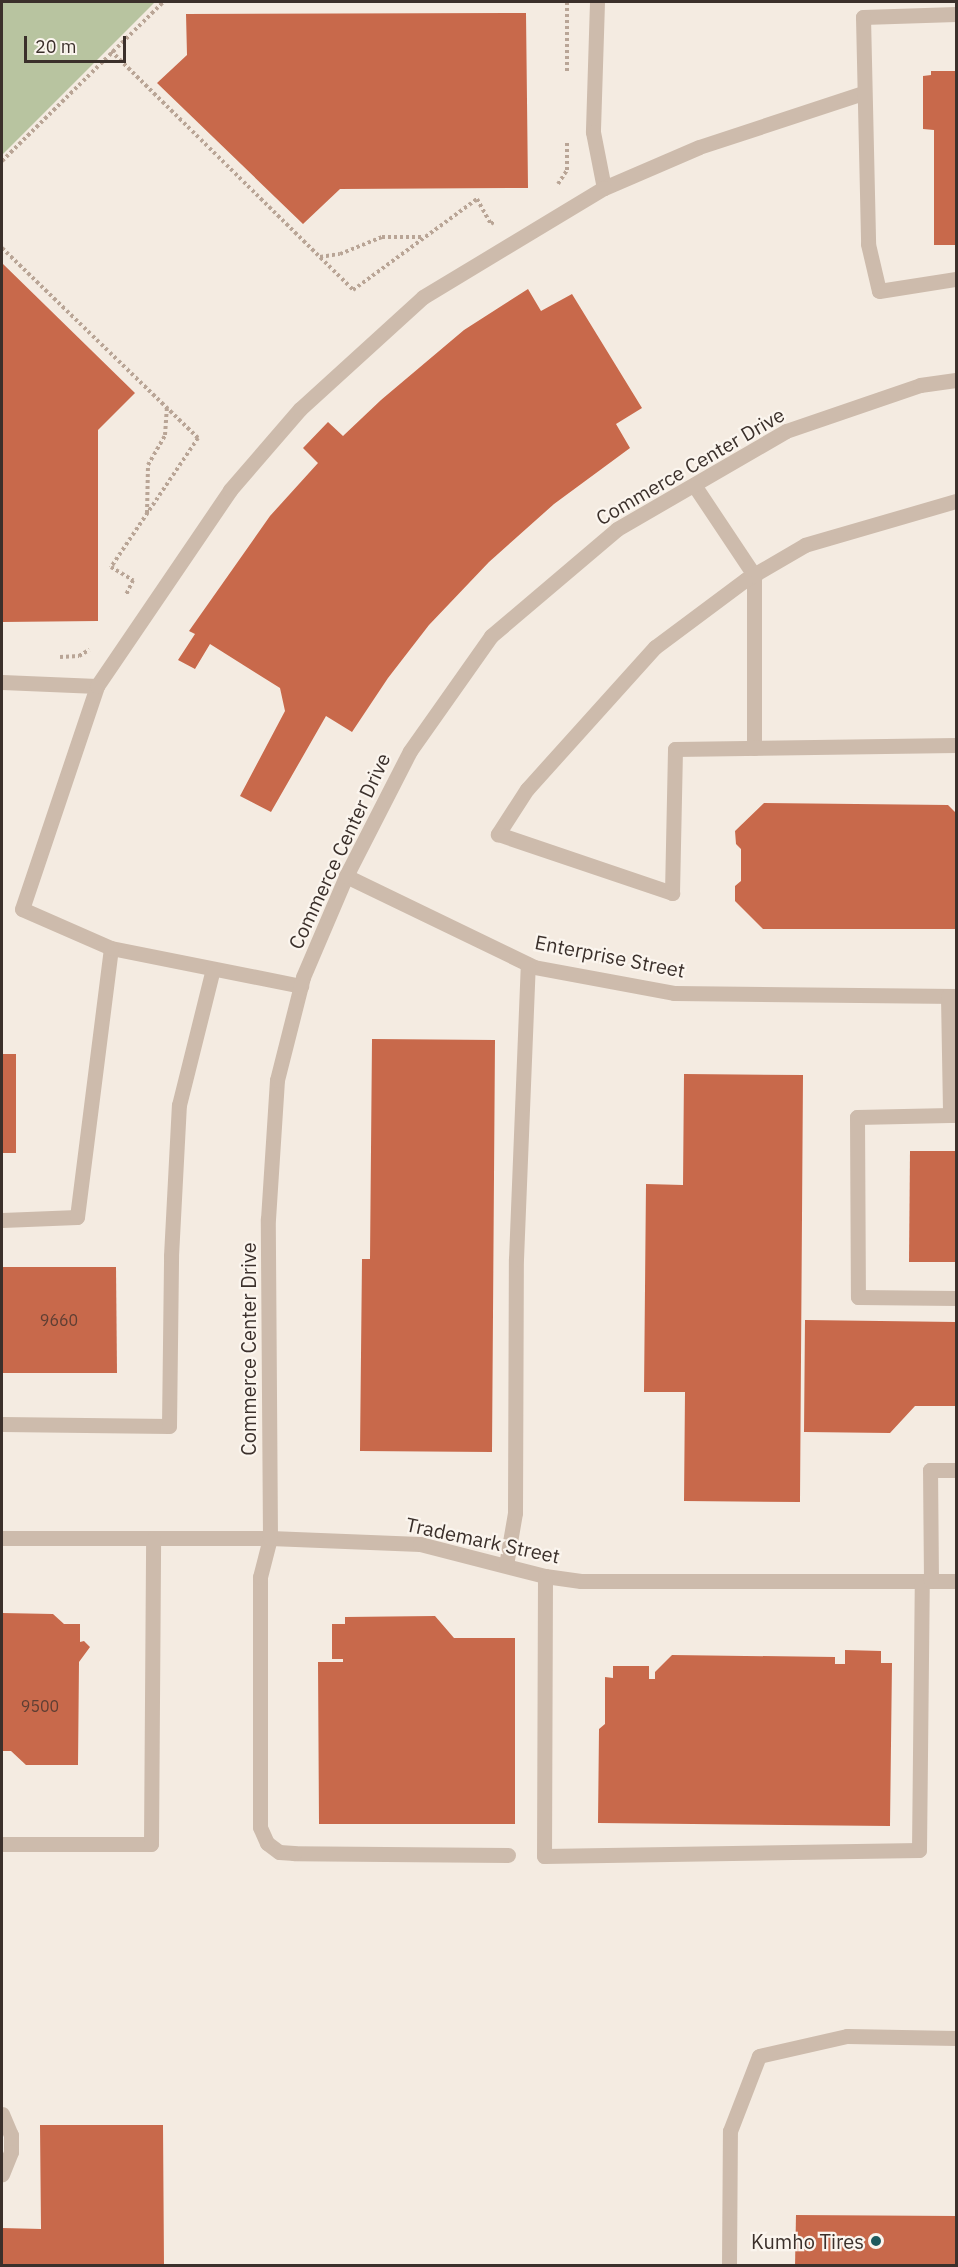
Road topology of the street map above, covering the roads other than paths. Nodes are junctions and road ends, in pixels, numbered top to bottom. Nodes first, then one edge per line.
1 (597, 2) edge
2 (957, 14) edge
3 (864, 93) junction
4 (604, 188) junction
5 (957, 279) edge
6 (957, 380) edge
7 (694, 485) junction
8 (957, 501) edge
9 (754, 575) junction
10 (2, 682) edge
11 (97, 687) junction
12 (957, 745) edge
13 (754, 748) junction
14 (346, 876) junction
15 (111, 948) junction
16 (528, 964) junction
17 (213, 969) junction
18 (301, 986) junction
19 (952, 996) edge
20 (953, 1114) edge
21 (2, 1220) edge
22 (957, 1298) edge
23 (2, 1424) edge
24 (957, 1470) edge
25 (270, 1538) junction
26 (2, 1539) edge
27 (153, 1539) junction
28 (506, 1565) junction
29 (544, 1575) junction
30 (926, 1581) junction
31 (957, 1581) edge
32 (2, 1844) edge
33 (508, 1855) dead end
34 (957, 2038) edge
35 (2, 2114) edge
36 (2, 2174) edge
37 (729, 2265) edge

1 - 4 street
2 - 3 street
3 - 4 street
3 - 5 street
4 - 11 street
6 - 7 street, Commerce Center Drive
7 - 9 street
7 - 14 street, Commerce Center Drive
8 - 9 street
9 - 13 street
9 - 13 street
10 - 11 street
11 - 15 street
12 - 13 street
14 - 16 street, Enterprise Street
14 - 18 street, Commerce Center Drive
15 - 17 street
15 - 21 street
16 - 19 street, Enterprise Street
16 - 28 street
17 - 18 street
17 - 23 street
18 - 25 street, Commerce Center Drive
19 - 20 street
20 - 22 street
24 - 30 street
25 - 27 street, Trademark Street
25 - 28 street, Trademark Street
25 - 33 street, Commerce Center Drive
26 - 27 street, Trademark Street
27 - 32 street
28 - 29 street, Trademark Street
29 - 30 street, Trademark Street
29 - 30 street
30 - 31 street, Trademark Street
34 - 37 street
35 - 36 street

